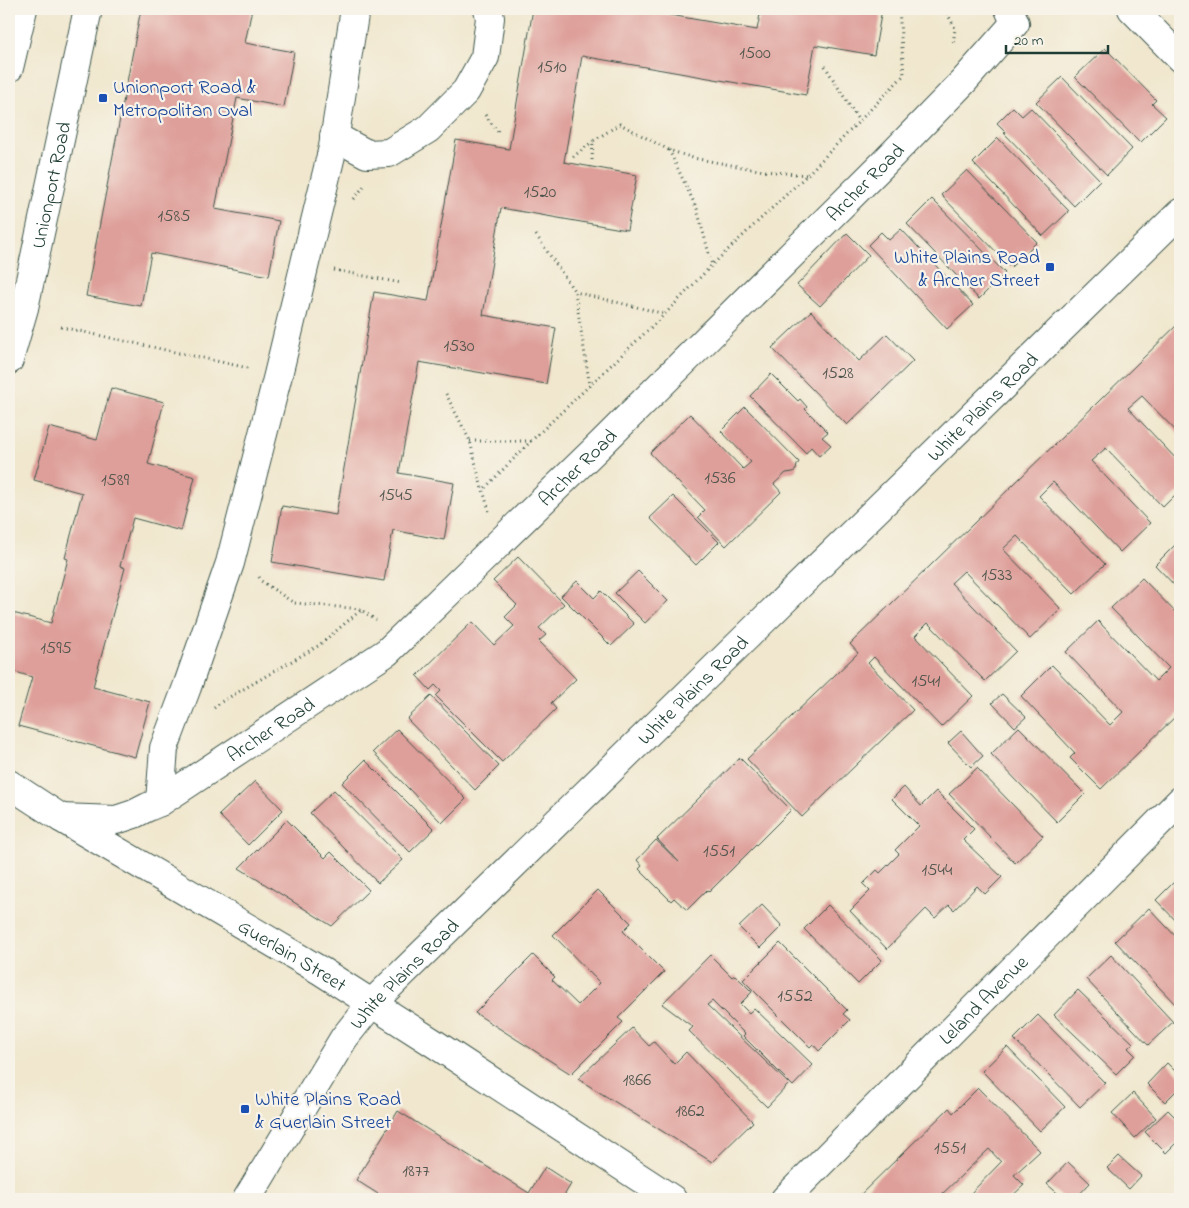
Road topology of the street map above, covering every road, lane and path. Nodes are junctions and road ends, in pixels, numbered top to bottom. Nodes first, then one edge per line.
1 (23, 9) edge
2 (85, 9) edge
3 (355, 9) edge
4 (488, 9) edge
5 (899, 9) edge
6 (907, 9) edge
7 (1008, 9) edge
8 (1132, 9) edge
9 (1180, 58) edge
10 (825, 66) dead end
11 (9, 68) edge
12 (859, 121) junction
13 (334, 136) junction
14 (593, 141) junction
15 (669, 150) junction
16 (573, 157) dead end
17 (592, 160) dead end
18 (807, 175) junction
19 (1180, 213) edge
20 (536, 235) dead end
21 (304, 265) junction
22 (712, 265) junction
23 (401, 283) dead end
24 (575, 292) junction
25 (666, 314) junction
26 (61, 327) dead end
27 (9, 360) edge
28 (278, 375) junction
29 (590, 387) junction
30 (446, 394) dead end
31 (470, 441) junction
32 (531, 441) junction
33 (483, 490) junction
34 (490, 515) dead end
35 (236, 540) junction
36 (362, 610) junction
37 (379, 623) dead end
38 (214, 708) dead end
39 (10, 787) edge
40 (1180, 801) edge
41 (160, 802) junction
42 (61, 818) junction
43 (371, 1004) junction
44 (247, 1199) edge
45 (672, 1199) edge
46 (785, 1199) edge

1 - 11 street
2 - 27 street, Unionport Road
3 - 13 street
4 - 13 street
5 - 6 path
5 - 12 path
7 - 41 street, Archer Road
8 - 9 street
10 - 12 path
12 - 18 path
13 - 21 street
14 - 15 path
14 - 16 path
14 - 17 path
15 - 18 path
15 - 22 path
18 - 22 path
19 - 43 street, White Plains Road
20 - 24 path
21 - 23 path
21 - 28 street
22 - 25 path
24 - 25 path
24 - 29 path
25 - 29 path
26 - 28 path
28 - 35 street
29 - 32 path
30 - 31 path
31 - 32 path
31 - 33 path
32 - 33 path
33 - 34 path
35 - 36 path
35 - 41 street
36 - 37 path
36 - 38 path
39 - 42 street, Guerlain Street
40 - 46 street, Leland Avenue
41 - 42 street, Archer Road
42 - 43 street, Guerlain Street
43 - 44 street, White Plains Road
43 - 45 street, Guerlain Street

